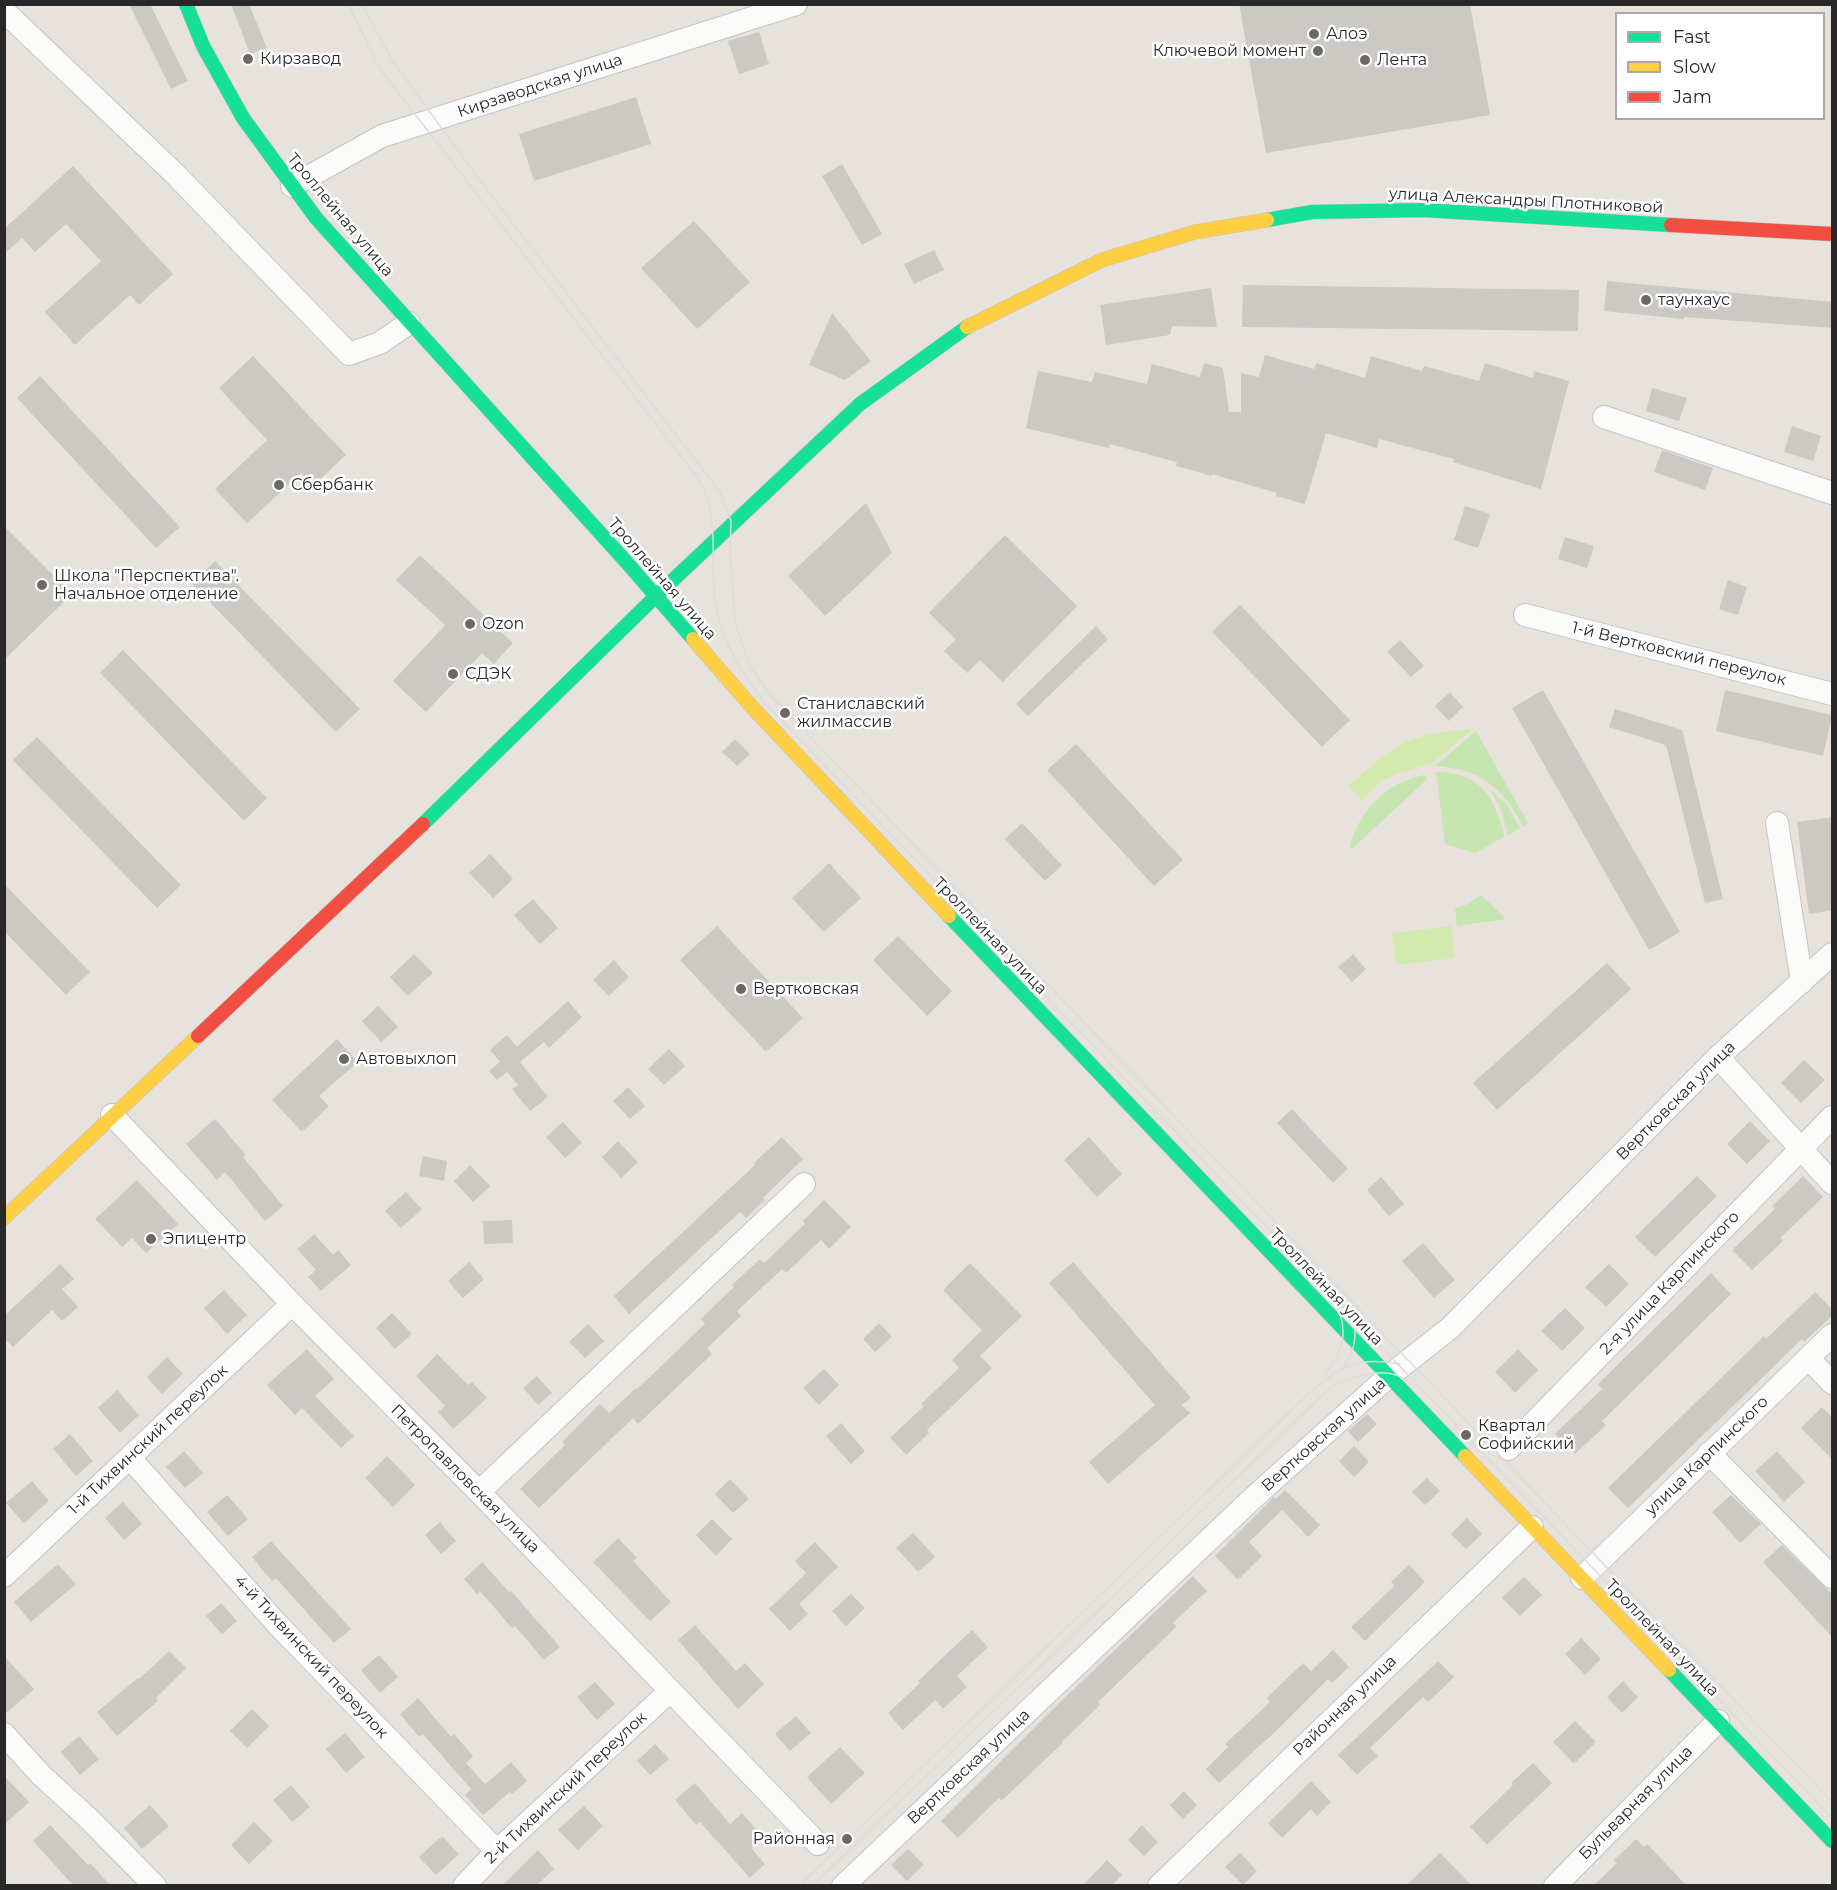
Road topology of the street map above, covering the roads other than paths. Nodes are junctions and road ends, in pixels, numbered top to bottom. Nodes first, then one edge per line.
1 (186, 4) edge
2 (796, 4) edge
3 (4, 11) edge
4 (292, 186) junction
5 (1833, 234) edge
6 (409, 322) junction
7 (1604, 417) dead end
8 (1833, 493) edge
9 (656, 596) junction
10 (1525, 615) dead end
11 (1833, 694) edge
12 (1778, 823) dead end
13 (1833, 954) edge
14 (1802, 982) junction
15 (1718, 1057) junction
16 (112, 1115) junction
17 (1833, 1117) edge
18 (1802, 1149) junction
19 (1833, 1183) edge
20 (804, 1184) dead end
21 (4, 1218) edge
22 (292, 1304) junction
23 (1833, 1335) edge
24 (1808, 1358) junction
25 (1389, 1376) junction
26 (1833, 1383) edge
27 (1508, 1449) dead end
28 (1709, 1453) junction
29 (130, 1458) junction
30 (479, 1492) junction
31 (1532, 1527) junction
32 (4, 1576) edge
33 (1833, 1577) edge
34 (1582, 1578) junction
35 (670, 1691) junction
36 (1718, 1721) junction
37 (4, 1734) edge
38 (1833, 1841) edge
39 (818, 1844) dead end
40 (497, 1851) junction
41 (857, 1881) edge
42 (155, 1886) edge
43 (464, 1886) edge
44 (1159, 1886) edge
45 (1555, 1886) edge

1 - 4 main road, Троллейная улица
2 - 4 street, Кирзаводская улица
3 - 6 street
4 - 6 main road, Троллейная улица
5 - 9 main road, улица Александры Плотниковой
6 - 9 main road, Троллейная улица
7 - 8 street
9 - 16 main road, улица Александры Плотниковой
9 - 25 main road, Троллейная улица
10 - 11 street, 1-й Вертковский переулок
12 - 14 street
13 - 14 street, Вертковская улица
14 - 15 street, Вертковская улица
15 - 18 street
15 - 25 street, Вертковская улица
16 - 21 main road, улица Александры Плотниковой
16 - 22 street, Петропавловская улица
17 - 18 street, 2-я улица Карпинского
18 - 19 street
18 - 27 street, 2-я улица Карпинского
20 - 30 street
22 - 29 street, 1-й Тихвинский переулок
22 - 30 street, Петропавловская улица
23 - 24 street, улица Карпинского
24 - 26 street
24 - 28 street, улица Карпинского
25 - 31 main road, Троллейная улица
25 - 41 street, Вертковская улица
28 - 33 street
28 - 34 street, улица Карпинского
29 - 32 street, 1-й Тихвинский переулок
29 - 40 street, 4-й Тихвинский переулок
30 - 35 street, Петропавловская улица
31 - 34 main road, Троллейная улица
31 - 44 street, Районная улица
34 - 36 main road, Троллейная улица
35 - 39 street, Петропавловская улица
35 - 40 street, 2-й Тихвинский переулок
36 - 38 main road, Троллейная улица
36 - 45 street, Бульварная улица
37 - 42 street
40 - 43 street, 2-й Тихвинский переулок

